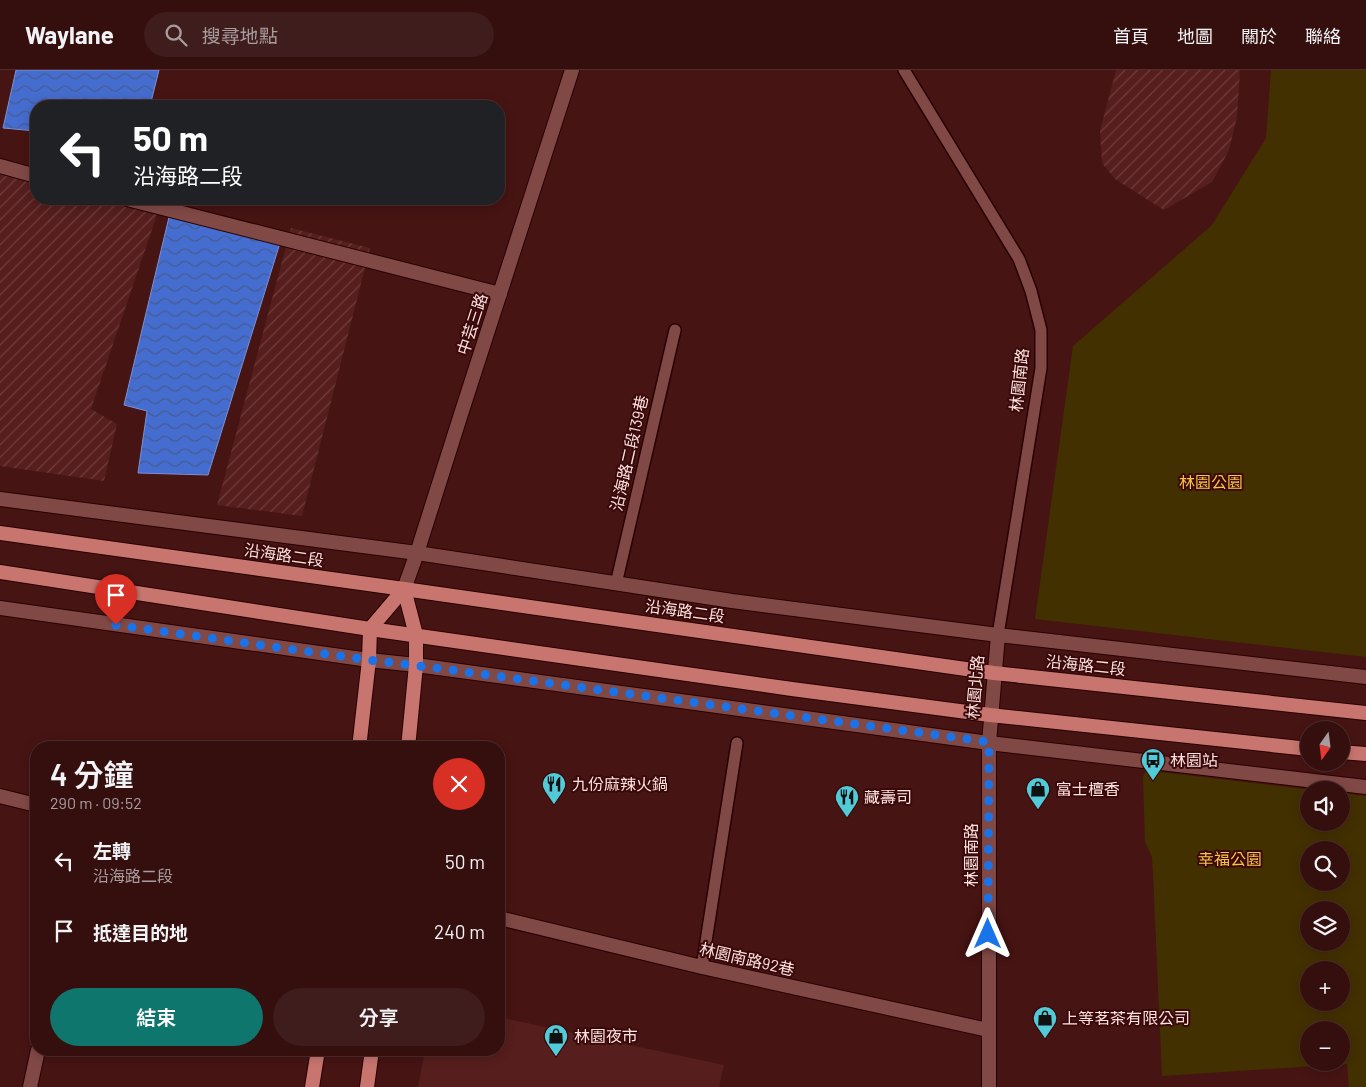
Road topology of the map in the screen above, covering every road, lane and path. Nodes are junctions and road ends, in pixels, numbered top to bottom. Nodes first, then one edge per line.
1 (572, 70) edge
2 (904, 70) edge
3 (0, 166) edge
4 (30, 174) edge
5 (150, 205) edge
6 (500, 294) junction
7 (675, 330) dead end
8 (0, 499) edge
9 (0, 533) edge
10 (417, 553) junction
11 (0, 572) edge
12 (616, 584) junction
13 (404, 588) junction
14 (0, 608) edge
15 (370, 629) junction
16 (416, 635) junction
17 (998, 636) junction
18 (369, 660) junction
19 (416, 665) junction
20 (994, 673) junction
21 (1366, 677) edge
22 (1366, 714) edge
23 (990, 716) junction
24 (359, 741) edge
25 (409, 741) edge
26 (989, 742) junction
27 (737, 743) dead end
28 (1300, 747) edge
29 (1350, 753) edge
30 (1366, 754) edge
31 (1366, 788) edge
32 (0, 796) edge
33 (30, 804) edge
34 (505, 919) edge
35 (702, 967) junction
36 (988, 1030) junction
37 (37, 1056) edge
38 (317, 1056) edge
39 (371, 1056) edge
40 (30, 1087) edge
41 (312, 1087) edge
42 (367, 1087) edge
43 (990, 1087) edge

1 - 6 street, 中芸三路
2 - 17 lane, 林園南路
3 - 4 street
5 - 6 street
6 - 10 street, 中芸三路
7 - 12 lane, 沿海路二段139巷
8 - 10 street, 沿海路二段
9 - 13 main road, 沿海路二段
10 - 12 street, 沿海路二段
10 - 13 street, 中芸三路
11 - 15 main road
12 - 17 street, 沿海路二段
13 - 15 main road
13 - 16 main road
13 - 20 main road, 沿海路二段
14 - 18 street
15 - 16 main road
15 - 18 main road
16 - 19 main road
16 - 23 main road
17 - 20 street, 林園北路
17 - 21 street, 沿海路二段
18 - 19 street
18 - 24 main road
19 - 25 main road
19 - 26 street
20 - 22 main road, 沿海路二段
20 - 23 street, 林園北路
23 - 26 street, 林園北路
23 - 28 main road
26 - 31 street
26 - 36 street, 林園南路
27 - 35 lane
29 - 30 main road
32 - 33 street
34 - 35 street, 林園南路92巷
35 - 36 street, 林園南路92巷
36 - 43 street, 林園南路
37 - 40 street
38 - 41 main road
39 - 42 main road

